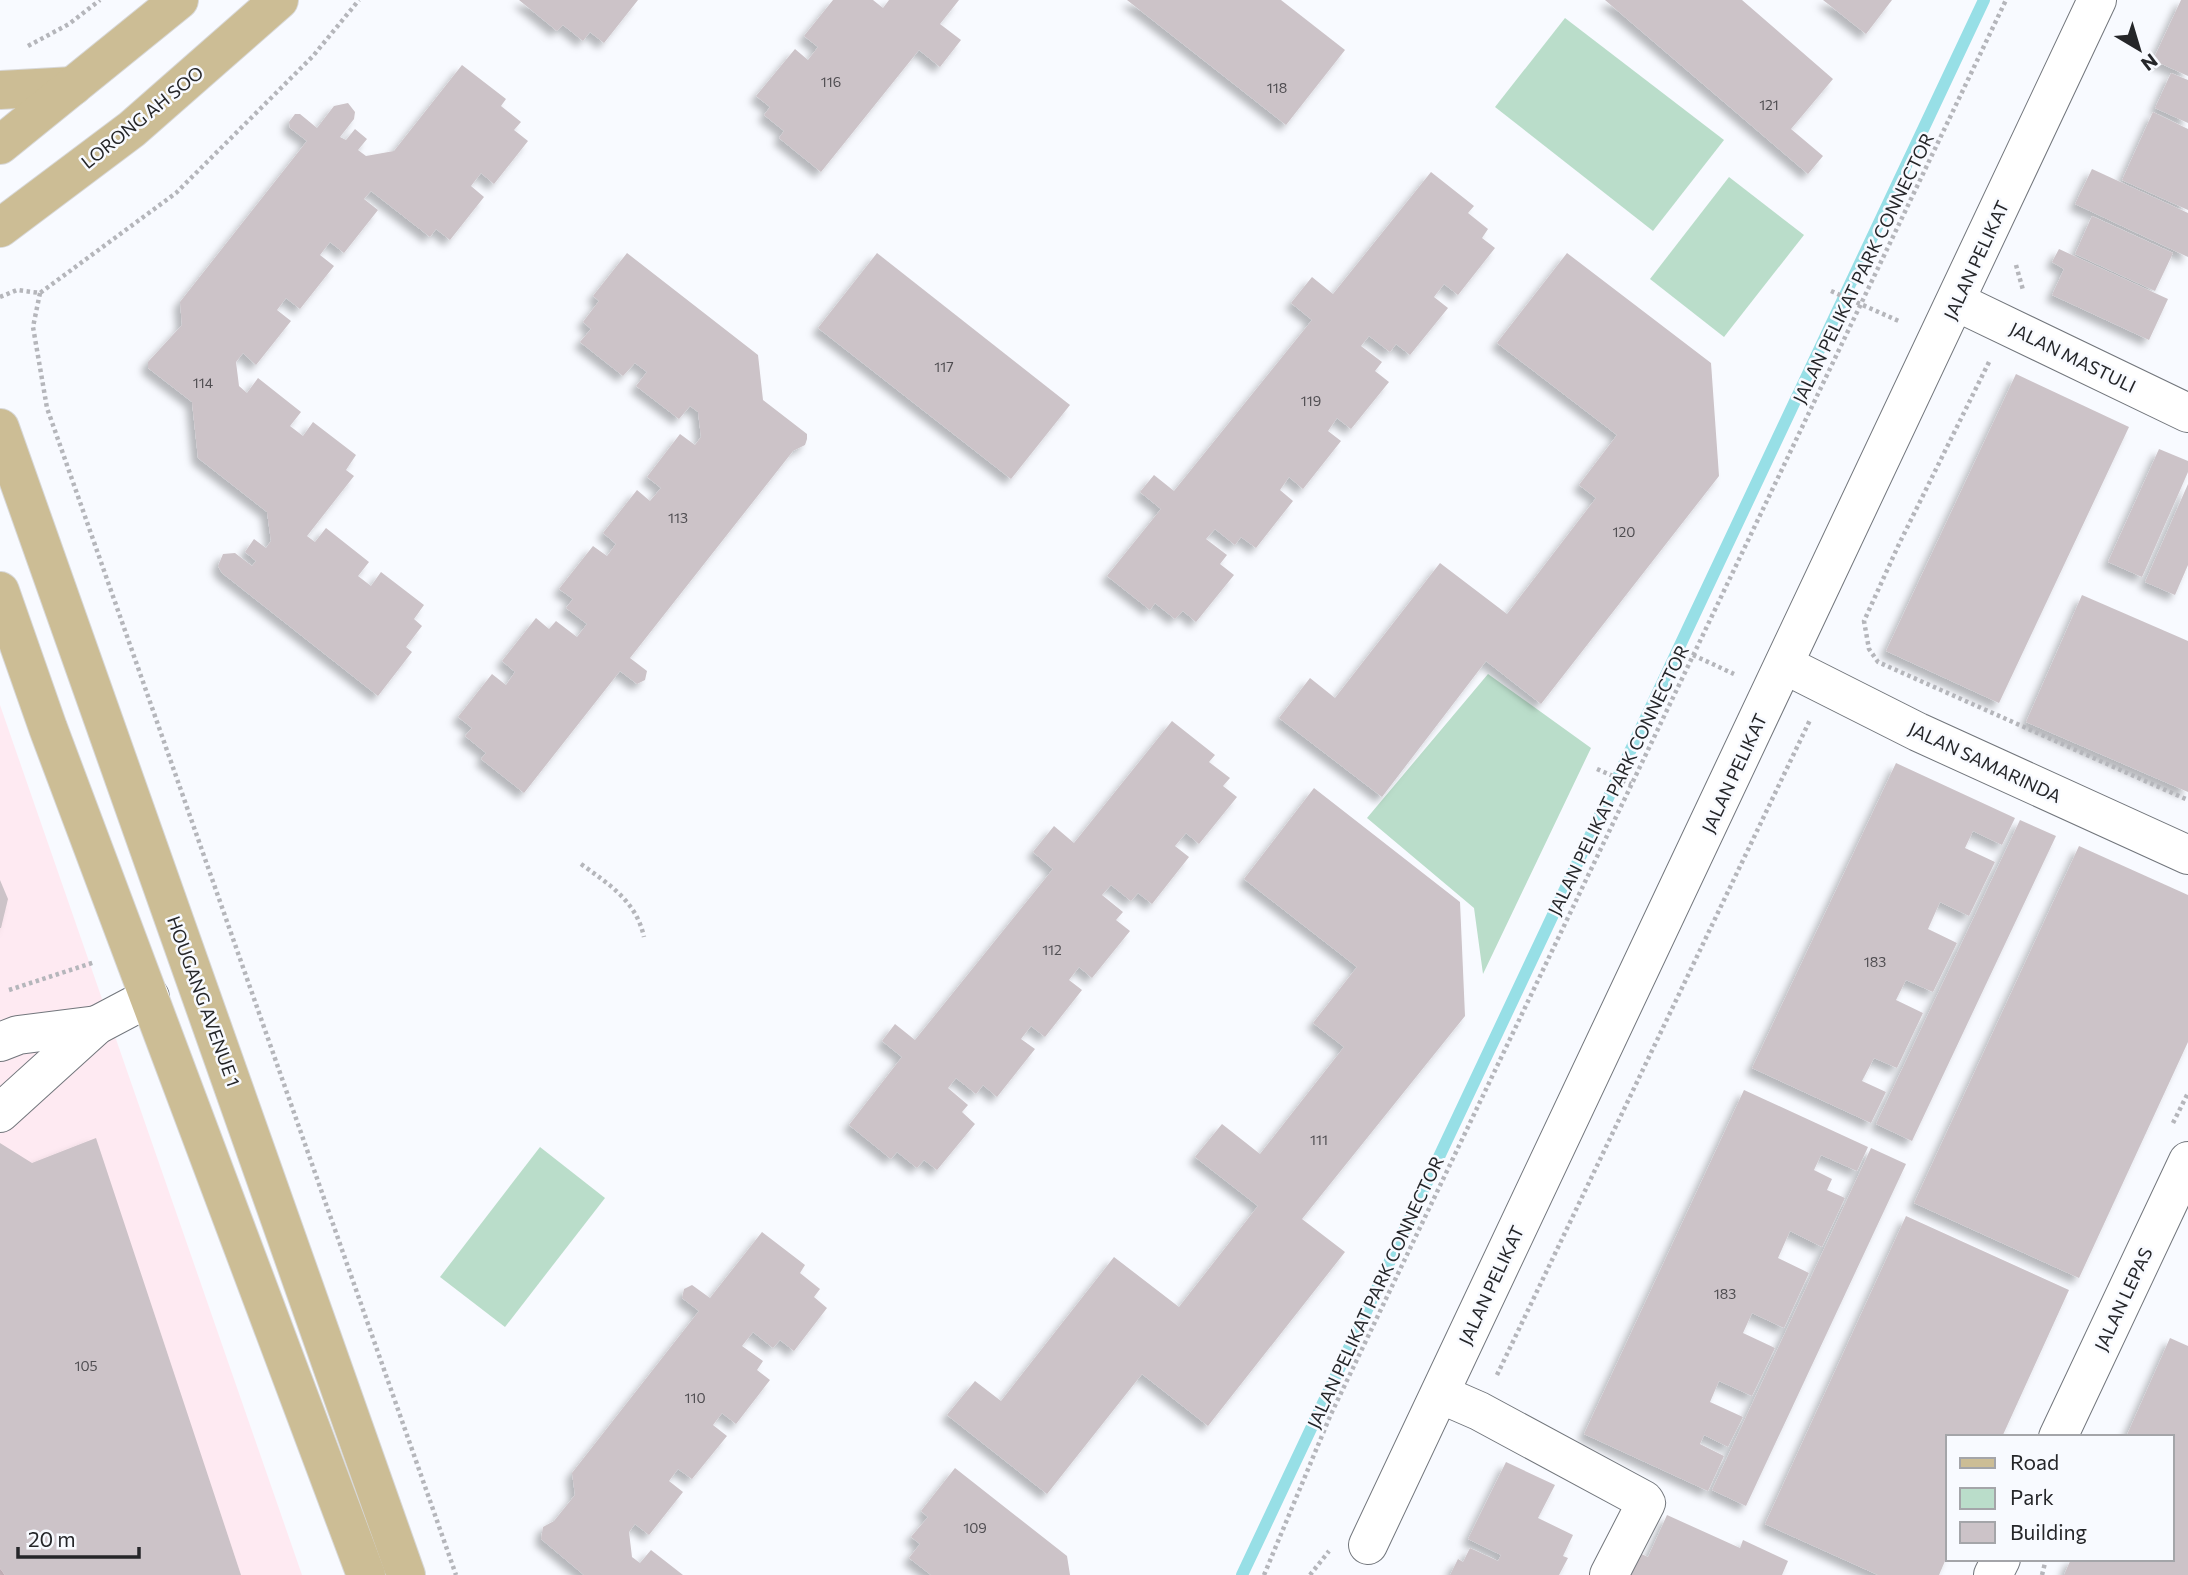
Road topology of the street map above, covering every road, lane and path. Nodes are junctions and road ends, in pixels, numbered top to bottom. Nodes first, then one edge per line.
1 (100, 0) edge
2 (179, 0) edge
3 (279, 0) edge
4 (359, 0) edge
5 (2006, 0) edge
6 (2097, 0) edge
7 (22, 50) dead end
8 (73, 86) junction
9 (0, 90) edge
10 (0, 145) edge
11 (0, 228) edge
12 (2021, 253) dead end
13 (1831, 291) dead end
14 (40, 293) junction
15 (2024, 295) dead end
16 (0, 297) edge
17 (1957, 302) junction
18 (1861, 305) junction
19 (1991, 359) dead end
20 (2188, 413) edge
21 (0, 428) edge
22 (0, 592) edge
23 (1785, 665) junction
24 (1815, 710) dead end
25 (1597, 769) dead end
26 (1632, 783) junction
27 (2188, 800) edge
28 (2188, 855) edge
29 (581, 864) dead end
30 (643, 937) dead end
31 (103, 959) dead end
32 (9, 990) dead end
33 (150, 997) junction
34 (97, 1025) junction
35 (0, 1042) edge
36 (0, 1113) edge
37 (2188, 1161) edge
38 (1440, 1394) junction
39 (1479, 1411) junction
40 (2060, 1435) edge
41 (1368, 1545) dead end
42 (366, 1575) edge
43 (406, 1575) edge
44 (456, 1575) edge
45 (1264, 1575) edge
46 (1609, 1575) edge

1 - 7 path
2 - 8 main road
3 - 11 main road, LORONG AH SOO
4 - 14 path
5 - 18 path, JALAN PELIKAT PARK CONNECTOR
6 - 17 street, JALAN PELIKAT
8 - 9 main road
8 - 10 main road
12 - 15 path
13 - 18 path
14 - 16 path
14 - 44 path
17 - 20 street, JALAN MASTULI
17 - 23 street, JALAN PELIKAT
18 - 26 path, JALAN PELIKAT PARK CONNECTOR
19 - 27 path
21 - 43 main road, HOUGANG AVENUE 1
22 - 33 main road
23 - 28 street, JALAN SAMARINDA
23 - 38 street, JALAN PELIKAT
24 - 39 path
25 - 26 path
26 - 45 path, JALAN PELIKAT PARK CONNECTOR
29 - 30 path
31 - 32 path
33 - 34 street
33 - 42 main road
34 - 35 street
34 - 36 street
37 - 40 street, JALAN LEPAS
38 - 39 street
38 - 41 street, JALAN PELIKAT
39 - 46 street

